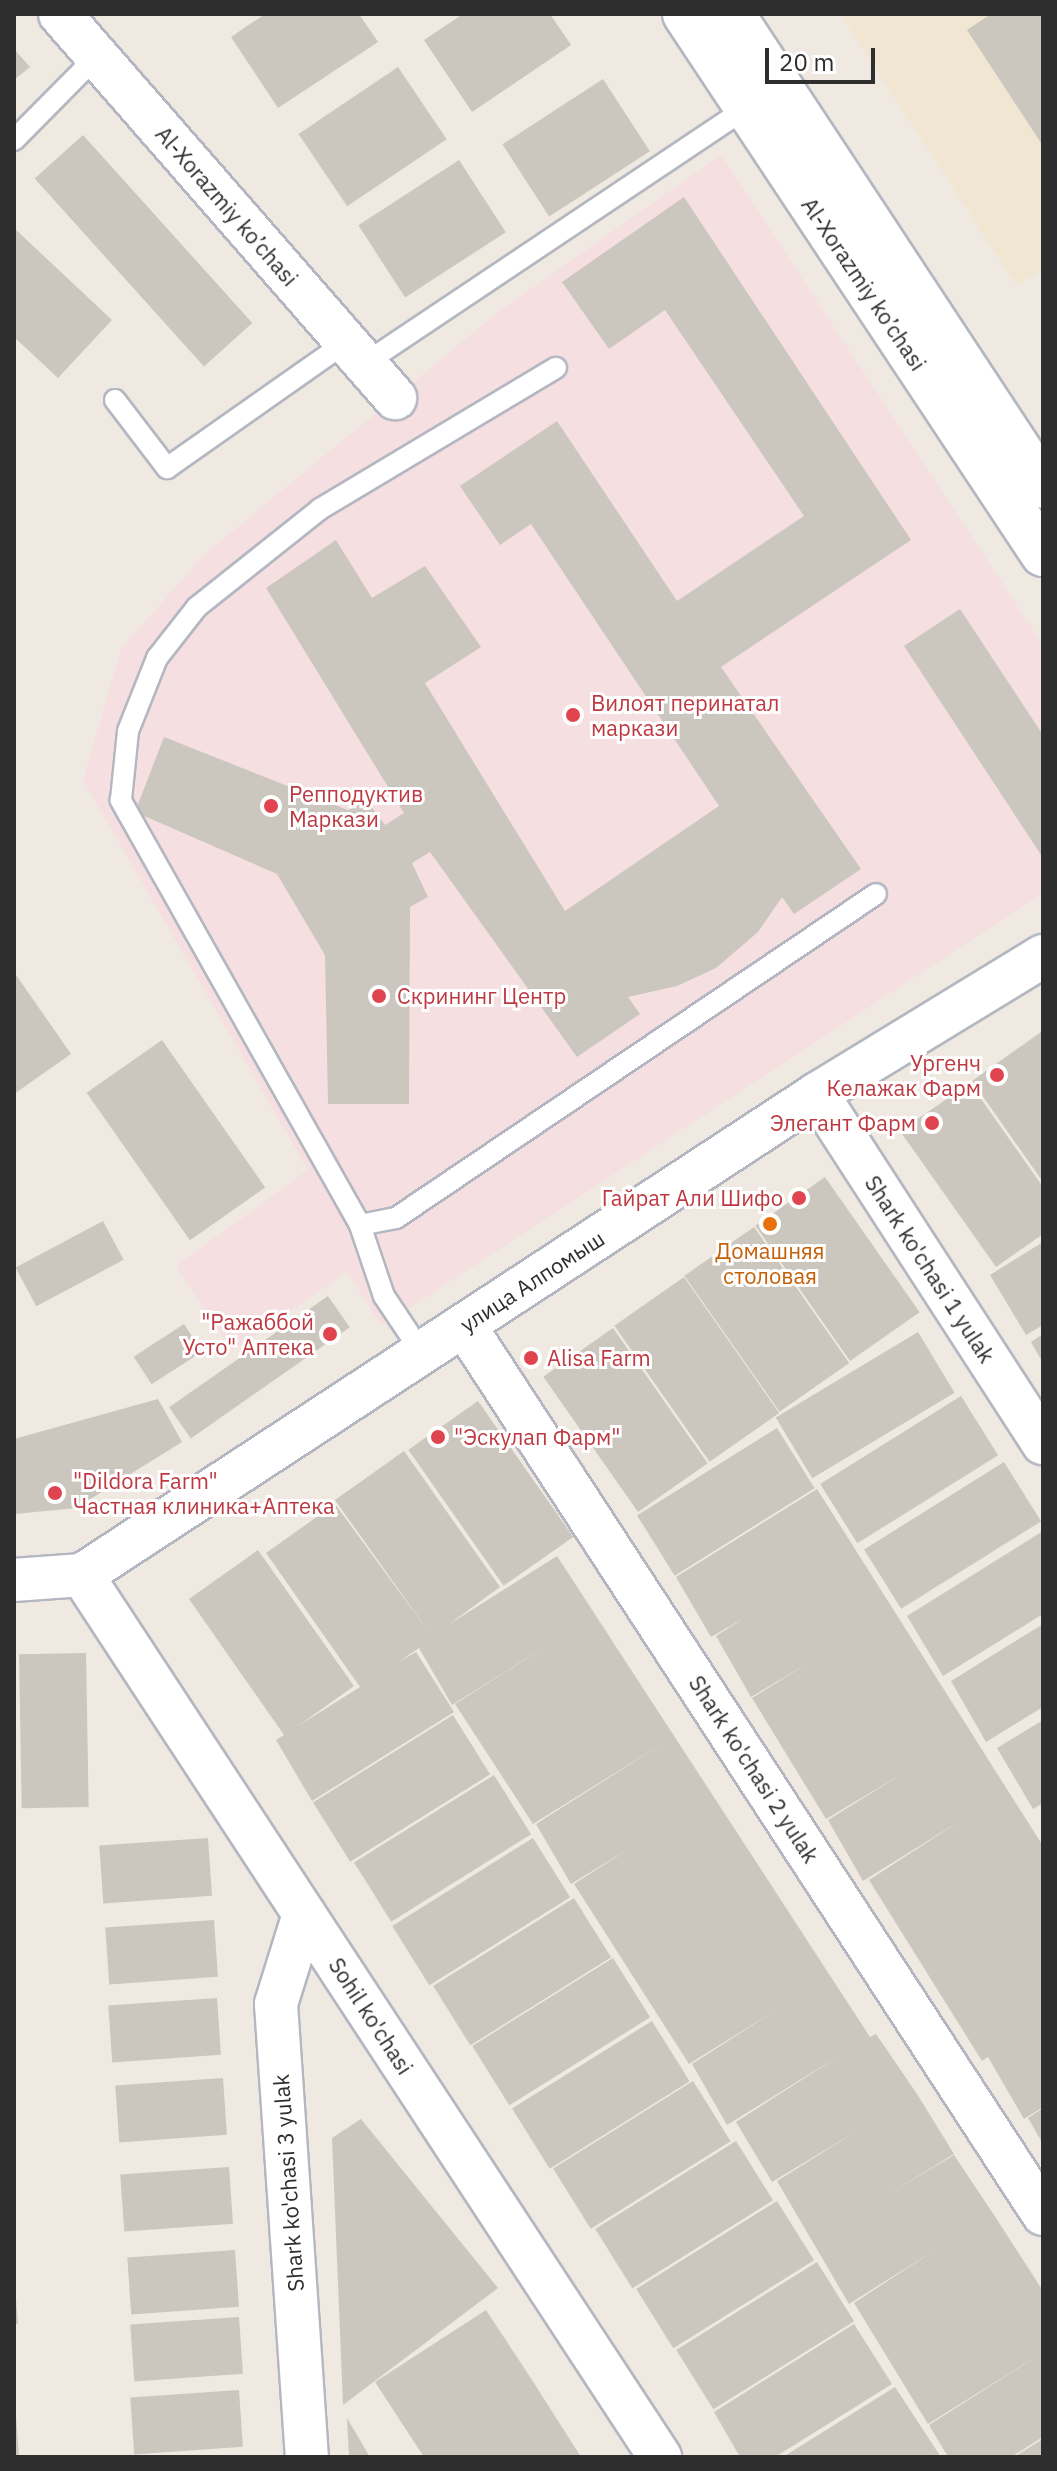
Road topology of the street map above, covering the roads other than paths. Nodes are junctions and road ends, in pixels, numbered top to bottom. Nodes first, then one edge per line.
1 (60, 14) edge
2 (685, 14) edge
3 (732, 14) edge
4 (97, 56) junction
5 (747, 108) junction
6 (14, 140) edge
7 (355, 353) junction
8 (556, 368) dead end
9 (395, 398) dead end
10 (115, 400) dead end
11 (1043, 486) edge
12 (1043, 554) edge
13 (876, 894) dead end
14 (1043, 956) edge
15 (817, 1094) junction
16 (360, 1225) junction
17 (464, 1325) junction
18 (422, 1353) junction
19 (1043, 1443) edge
20 (82, 1575) junction
21 (14, 1580) edge
22 (304, 1914) junction
23 (1043, 2214) edge
24 (307, 2457) edge
25 (660, 2457) edge

1 - 4 street, Al-Xorazmiy ko’chasi
2 - 5 main road, Al-Xorazmiy ko’chasi
3 - 11 main road, Al-Xorazmiy ko’chasi
4 - 6 lane
4 - 7 street, Al-Xorazmiy ko’chasi
5 - 7 lane
5 - 12 main road, Al-Xorazmiy ko’chasi
7 - 9 street, Al-Xorazmiy ko’chasi
7 - 10 lane
8 - 16 lane
13 - 16 lane
14 - 15 street, улица Алпомыш
15 - 17 street, улица Алпомыш
15 - 19 street, Shark ko'chasi 1 yulak
16 - 18 lane
17 - 18 street, улица Алпомыш
17 - 23 street, Shark ko'chasi 2 yulak
18 - 20 street, улица Алпомыш
20 - 21 street, улица Алпомыш
20 - 22 street, Sohil ko'chasi
22 - 24 street, Shark ko'chasi 3 yulak
22 - 25 street, Sohil ko'chasi

